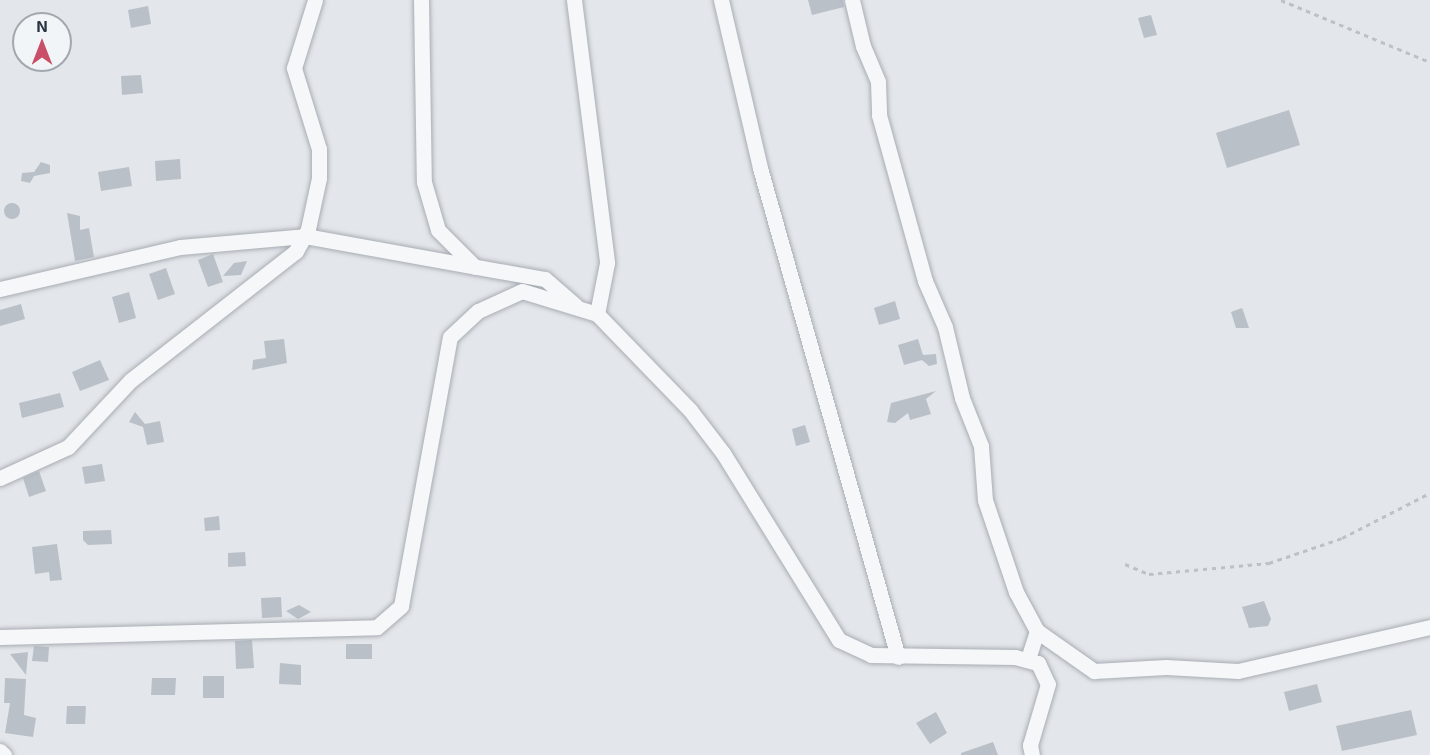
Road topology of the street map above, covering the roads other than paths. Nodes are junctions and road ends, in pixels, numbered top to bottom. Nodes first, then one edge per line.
1 (315, 0) edge
2 (421, 0) edge
3 (574, 0) edge
4 (721, 0) edge
5 (852, 0) edge
6 (305, 236) junction
7 (474, 267) junction
8 (0, 289) edge
9 (580, 309) junction
10 (597, 314) junction
11 (0, 478) edge
12 (1430, 627) edge
13 (1036, 631) junction
14 (0, 637) edge
15 (898, 657) junction
16 (1028, 659) junction
17 (0, 751) edge
18 (4, 755) edge
19 (1032, 755) edge

1 - 6 street
2 - 7 street
3 - 10 street
4 - 15 street
5 - 13 street
6 - 7 street
6 - 8 street
6 - 11 street
7 - 9 street
9 - 10 street
9 - 14 street
10 - 15 street
12 - 13 street
13 - 16 street
15 - 16 street
16 - 19 street
17 - 18 street

